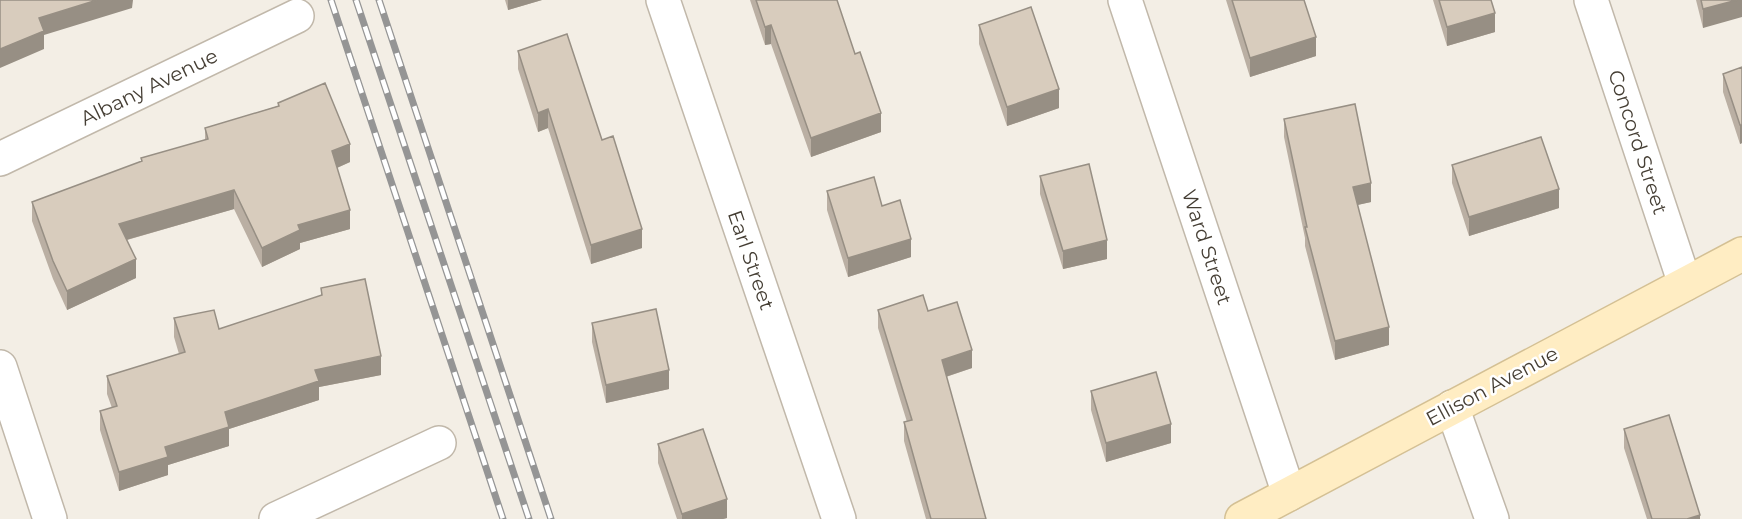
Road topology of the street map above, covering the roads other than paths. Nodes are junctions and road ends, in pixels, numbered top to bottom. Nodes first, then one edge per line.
1 (663, 0) edge
2 (1125, 0) edge
3 (1591, 0) edge
4 (297, 16) dead end
5 (0, 159) edge
6 (1742, 254) edge
7 (1685, 284) junction
8 (0, 367) edge
9 (1452, 407) junction
10 (439, 442) dead end
11 (1289, 494) junction
12 (50, 519) edge
13 (276, 519) edge
14 (839, 519) edge
15 (1242, 519) edge
16 (1492, 519) edge

1 - 14 street, Earl Street
2 - 11 street, Ward Street
3 - 7 street, Concord Street
4 - 5 street, Albany Avenue
6 - 7 street, Ellison Avenue
7 - 9 street, Ellison Avenue
8 - 12 street
9 - 11 street, Ellison Avenue
9 - 16 street
10 - 13 street
11 - 15 street, Ellison Avenue

